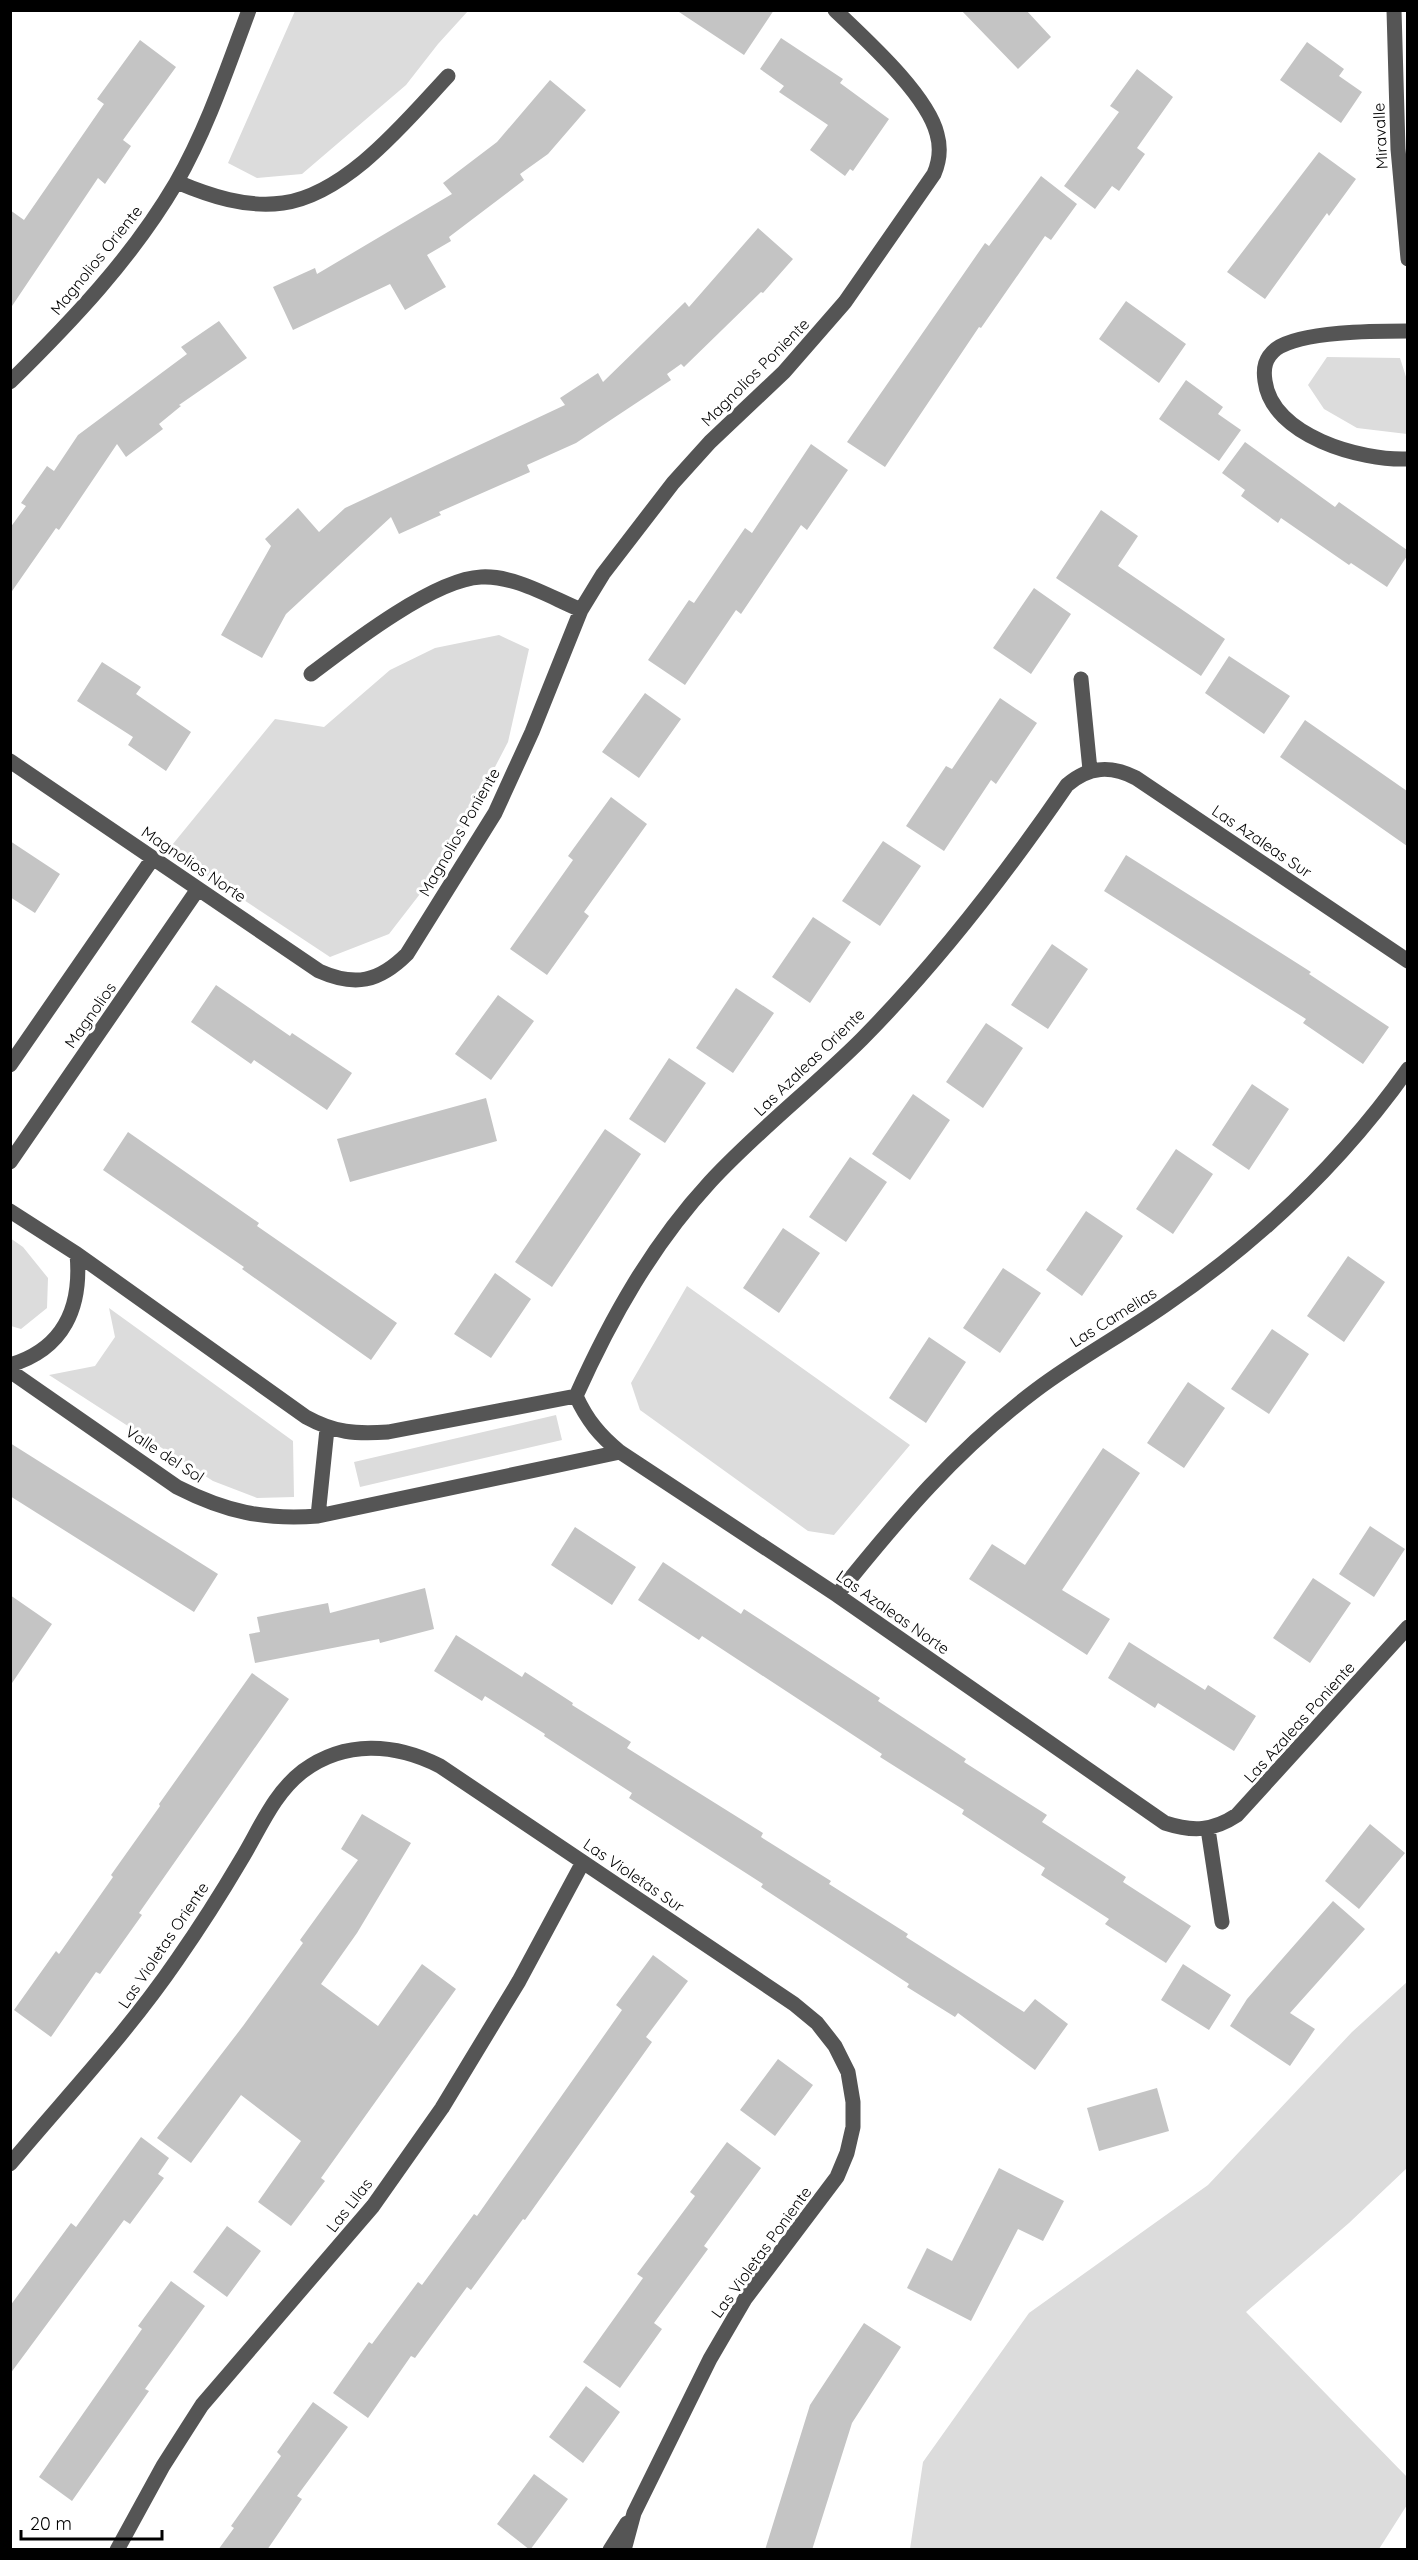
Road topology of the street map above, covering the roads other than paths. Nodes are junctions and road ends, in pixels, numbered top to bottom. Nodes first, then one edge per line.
1 (249, 10) edge
2 (835, 10) edge
3 (1394, 10) edge
4 (448, 76) dead end
5 (177, 182) junction
6 (1407, 259) edge
7 (1407, 331) edge
8 (10, 382) edge
9 (1407, 459) edge
10 (580, 610) junction
11 (310, 674) dead end
12 (1081, 679) dead end
13 (10, 761) edge
14 (1090, 770) junction
15 (153, 858) junction
16 (198, 889) junction
17 (1407, 961) edge
18 (363, 980) joint
19 (10, 1065) edge
20 (1407, 1069) edge
21 (10, 1162) edge
22 (10, 1211) edge
23 (77, 1254) junction
24 (10, 1365) edge
25 (10, 1371) edge
26 (576, 1396) junction
27 (327, 1429) junction
28 (620, 1452) junction
29 (318, 1516) junction
30 (837, 1595) junction
31 (1407, 1627) edge
32 (342, 1751) joint
33 (1208, 1829) junction
34 (583, 1862) junction
35 (1221, 1922) dead end
36 (853, 2102) joint
37 (10, 2164) edge
38 (634, 2513) junction
39 (117, 2550) edge
40 (610, 2550) edge
41 (624, 2550) edge

1 - 5 street, Magnolios Oriente
2 - 10 street, Magnolios Poniente
3 - 6 street, Miravalle
4 - 5 street
5 - 8 street, Magnolios Oriente
7 - 9 street
10 - 11 street
10 - 18 street, Magnolios Poniente
12 - 14 street
13 - 15 street, Magnolios Norte
14 - 17 street, Las Azaleas Sur
14 - 26 street, Las Azaleas Oriente
15 - 16 street, Magnolios Norte
15 - 19 street
16 - 18 street, Magnolios Norte
16 - 21 street, Magnolios
20 - 30 street, Las Camelias
22 - 23 street
23 - 24 street
23 - 27 street
25 - 29 street, Valle del Sol
26 - 27 street
26 - 28 street, Las Azaleas Norte
27 - 29 street
28 - 29 street, Valle del Sol
28 - 30 street, Las Azaleas Norte
30 - 33 street, Las Azaleas Norte
31 - 33 street, Las Azaleas Poniente
32 - 34 street, Las Violetas Sur
32 - 37 street, Las Violetas Oriente
33 - 35 street
34 - 36 street, Las Violetas Sur
34 - 39 street, Las Lilas
36 - 38 street, Las Violetas Poniente
38 - 40 street
38 - 41 street, Las Violetas Poniente

